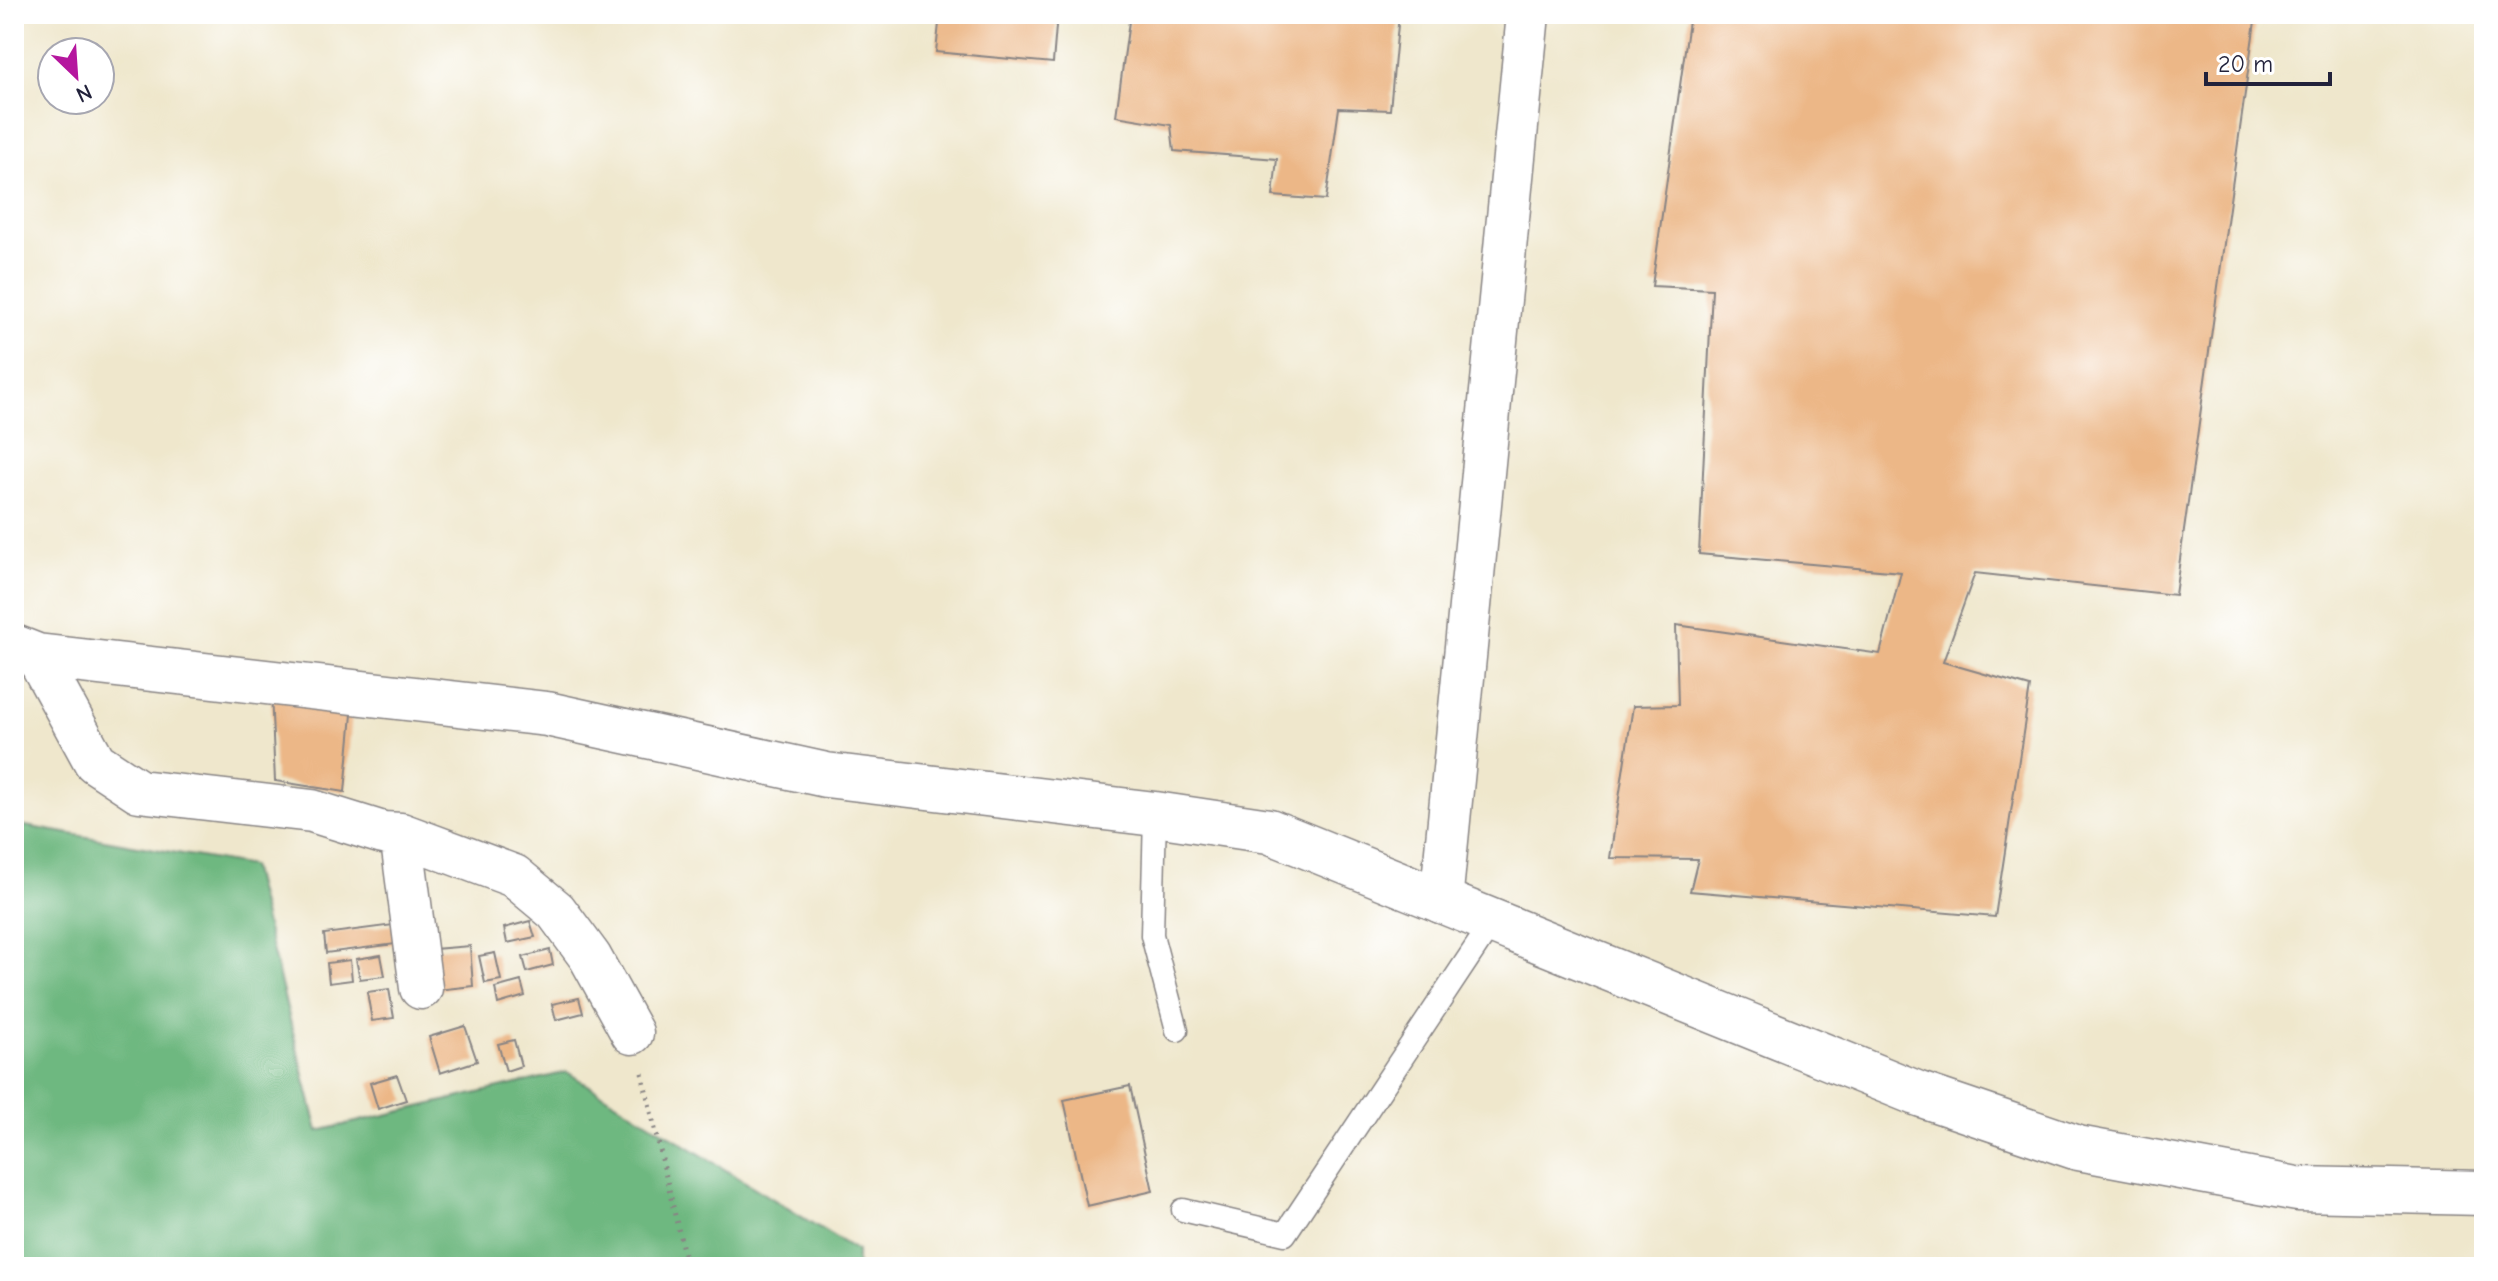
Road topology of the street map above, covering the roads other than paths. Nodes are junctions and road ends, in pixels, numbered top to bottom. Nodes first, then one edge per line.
1 (1528, 14) edge
2 (26, 652) edge
3 (1155, 814) junction
4 (401, 834) junction
5 (1441, 902) junction
6 (1493, 921) junction
7 (421, 988) dead end
8 (1177, 1030) dead end
9 (632, 1033) road end
10 (2484, 1193) edge
11 (1183, 1210) dead end

1 - 5 street
2 - 3 street
2 - 4 street
3 - 5 street
3 - 8 lane
4 - 7 street
4 - 9 street
5 - 6 street
6 - 10 street
6 - 11 lane

